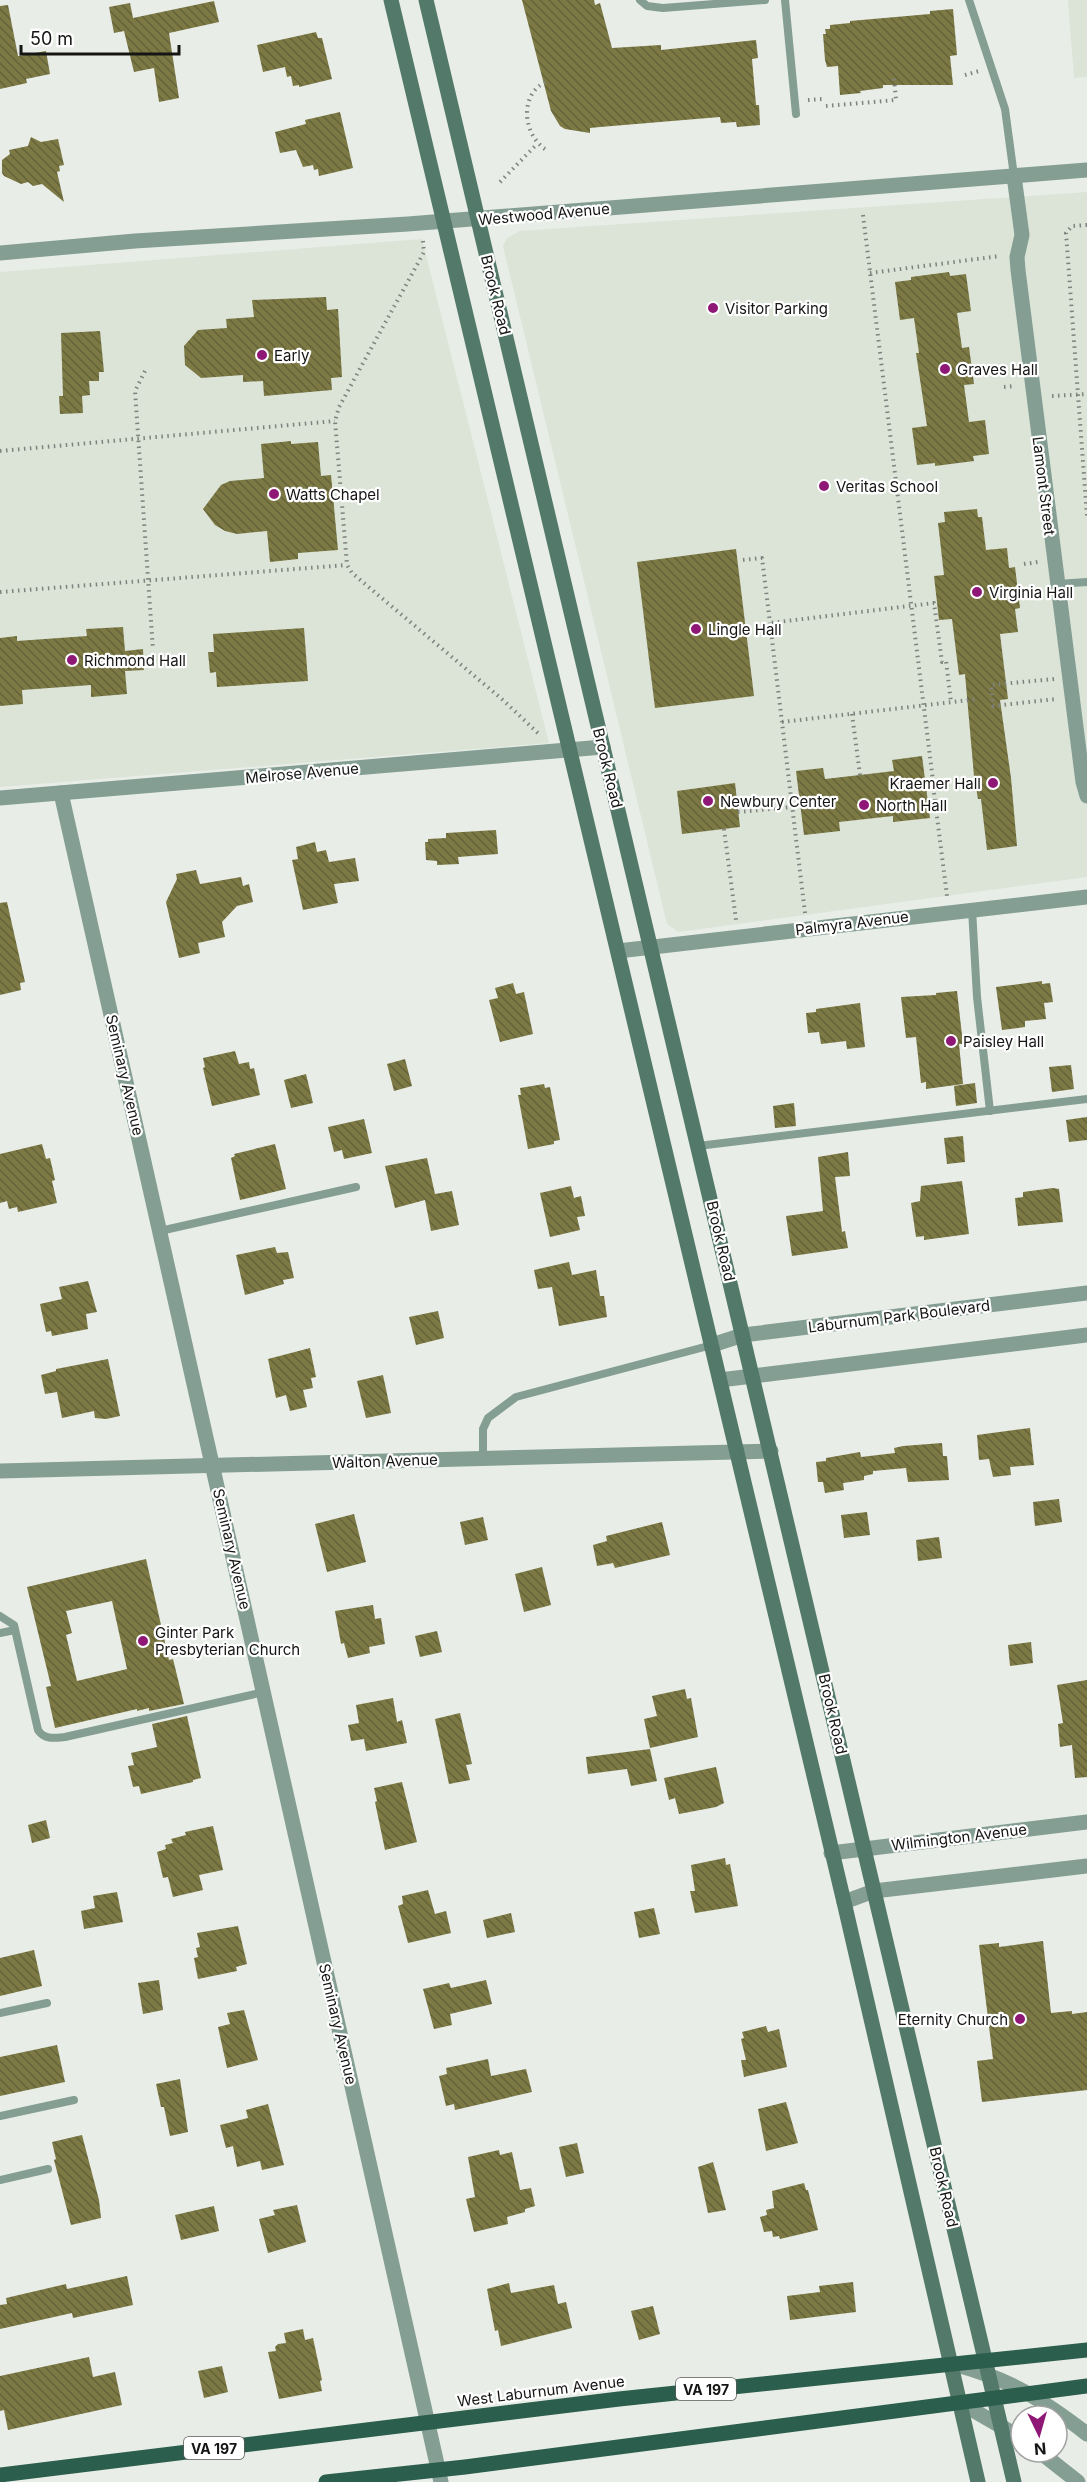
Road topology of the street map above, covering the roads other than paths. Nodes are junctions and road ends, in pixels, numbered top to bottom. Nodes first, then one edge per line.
1 (391, 0) edge
2 (426, 0) edge
3 (640, 0) edge
4 (765, 0) edge
5 (786, 0) edge
6 (969, 0) edge
7 (796, 114) dead end
8 (1087, 170) edge
9 (1014, 176) junction
10 (478, 219) junction
11 (443, 221) junction
12 (0, 253) edge
13 (1087, 582) edge
14 (1057, 584) junction
15 (603, 747) junction
16 (570, 750) junction
17 (61, 793) junction
18 (1087, 796) edge
19 (0, 798) edge
20 (1087, 897) edge
21 (972, 909) junction
22 (651, 947) junction
23 (618, 951) junction
24 (1087, 1099) edge
25 (990, 1111) junction
26 (698, 1146) junction
27 (356, 1187) dead end
28 (160, 1231) junction
29 (1087, 1293) edge
30 (743, 1335) junction
31 (1087, 1335) edge
32 (712, 1345) junction
33 (753, 1376) junction
34 (720, 1380) junction
35 (771, 1451) junction
36 (737, 1452) junction
37 (483, 1458) junction
38 (213, 1466) junction
39 (0, 1471) edge
40 (0, 1616) edge
41 (15, 1630) junction
42 (0, 1633) edge
43 (264, 1692) junction
44 (1087, 1822) edge
45 (864, 1849) junction
46 (831, 1853) junction
47 (1087, 1866) edge
48 (874, 1891) junction
49 (844, 1902) junction
50 (47, 2003) dead end
51 (0, 2013) edge
52 (74, 2100) dead end
53 (0, 2116) edge
54 (48, 2169) dead end
55 (0, 2180) edge
56 (1087, 2350) edge
57 (950, 2364) junction
58 (987, 2368) junction
59 (1087, 2386) edge
60 (1030, 2393) junction
61 (994, 2397) junction
62 (959, 2402) junction
63 (428, 2423) junction
64 (1000, 2424) junction
65 (1009, 2430) edge
66 (1087, 2434) edge
67 (1055, 2464) edge
68 (0, 2475) edge
69 (440, 2476) edge
70 (326, 2482) edge
71 (978, 2482) edge
72 (1014, 2482) edge
73 (1078, 2482) edge

1 - 11 main road
2 - 10 main road, Brook Road
3 - 4 lane
5 - 7 lane
6 - 9 lane
8 - 9 street, Westwood Avenue
9 - 10 street, Westwood Avenue
9 - 14 street, Lamont Street
10 - 11 street, Westwood Avenue
10 - 15 main road, Brook Road
11 - 12 street, Westwood Avenue
11 - 16 main road
13 - 14 lane
14 - 18 street, Lamont Street
15 - 16 street, Melrose Avenue
15 - 22 main road, Brook Road
16 - 17 street, Melrose Avenue
16 - 23 main road
17 - 19 street, Melrose Avenue
17 - 28 street, Seminary Avenue
20 - 21 street, Palmyra Avenue
21 - 22 street, Palmyra Avenue
21 - 25 lane
22 - 23 street, Palmyra Avenue
22 - 26 main road, Brook Road
23 - 32 main road
24 - 25 lane
25 - 26 lane
26 - 30 main road, Brook Road
27 - 28 lane
28 - 38 street, Seminary Avenue
29 - 30 street, Laburnum Park Boulevard
30 - 32 street, Laburnum Park Boulevard
30 - 33 main road, Brook Road
31 - 33 street
32 - 34 main road
32 - 37 lane
33 - 34 street
33 - 35 main road, Brook Road
34 - 36 main road
35 - 36 street, Walton Avenue
35 - 45 main road, Brook Road
36 - 37 street, Walton Avenue
36 - 46 main road
37 - 38 street, Walton Avenue
38 - 39 street, Walton Avenue
38 - 43 street, Seminary Avenue
40 - 41 lane
41 - 42 lane
41 - 43 lane
43 - 63 street, Seminary Avenue
44 - 45 street, Wilmington Avenue
45 - 46 street, Wilmington Avenue
45 - 48 main road, Brook Road
46 - 49 main road
47 - 48 street
48 - 49 street
48 - 58 main road, Brook Road
49 - 57 main road
50 - 51 lane
52 - 53 lane
54 - 55 lane
56 - 58 main road, West Laburnum Avenue / VA 197
57 - 58 main road, West Laburnum Avenue / VA 197
57 - 62 main road
57 - 63 main road, West Laburnum Avenue / VA 197
58 - 60 street
58 - 61 main road, Brook Road
59 - 60 main road
60 - 61 main road
60 - 66 street
61 - 62 main road
61 - 64 main road, Brook Road
62 - 64 street
62 - 69 main road
62 - 71 main road
63 - 68 main road, West Laburnum Avenue / VA 197
63 - 69 street, Seminary Avenue
64 - 65 street
64 - 72 main road, Brook Road
67 - 73 street
69 - 70 main road

